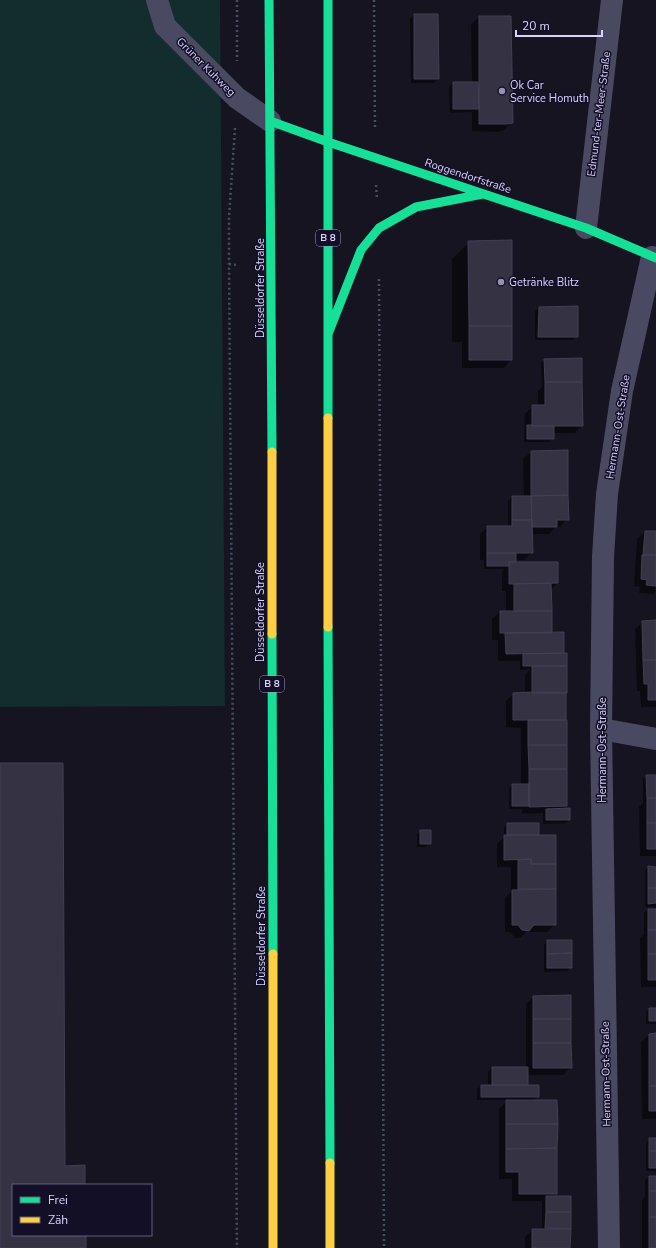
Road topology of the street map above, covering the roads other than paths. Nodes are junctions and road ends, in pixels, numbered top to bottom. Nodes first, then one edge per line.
1 (157, 0) edge
2 (269, 0) edge
3 (328, 0) edge
4 (612, 0) edge
5 (270, 121) junction
6 (328, 142) junction
7 (484, 193) junction
8 (586, 228) junction
9 (654, 257) edge
10 (328, 334) junction
11 (601, 729) junction
12 (656, 739) edge
13 (274, 1248) edge
14 (330, 1248) edge
15 (608, 1248) edge

1 - 5 street, Grüner Kuhweg
2 - 5 main road, Düsseldorfer Straße / B 8
3 - 6 main road, B 8
4 - 8 street, Edmund-ter-Meer-Straße
5 - 6 main road, Roggendorfstraße
5 - 13 main road, Düsseldorfer Straße / B 8
6 - 7 main road, Roggendorfstraße
6 - 10 main road, B 8
7 - 8 main road, Roggendorfstraße
7 - 10 main road
8 - 9 main road, Roggendorfstraße
9 - 11 street, Hermann-Ost-Straße
10 - 14 main road, B 8
11 - 12 street
11 - 15 street, Hermann-Ost-Straße

